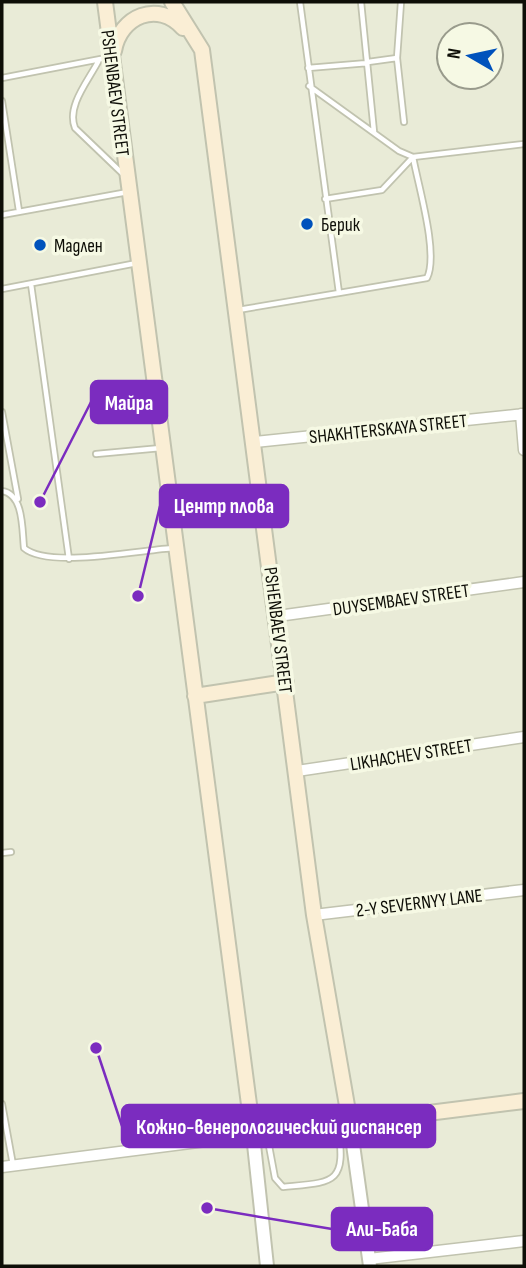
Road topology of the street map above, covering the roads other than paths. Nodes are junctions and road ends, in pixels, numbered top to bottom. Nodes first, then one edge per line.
1 (105, 2) edge
2 (172, 2) edge
3 (300, 2) edge
4 (361, 2) edge
5 (401, 2) edge
6 (202, 50) junction
7 (397, 58) junction
8 (107, 60) junction
9 (368, 63) junction
10 (308, 68) junction
11 (2, 78) edge
12 (309, 86) junction
13 (2, 101) edge
14 (404, 122) dead end
15 (374, 133) junction
16 (524, 144) edge
17 (413, 157) junction
18 (128, 185) junction
19 (325, 199) junction
20 (19, 212) junction
21 (2, 215) edge
22 (138, 263) junction
23 (31, 284) junction
24 (2, 289) edge
25 (339, 293) junction
26 (237, 310) junction
27 (2, 412) edge
28 (523, 414) edge
29 (255, 442) junction
30 (162, 448) junction
31 (524, 450) edge
32 (96, 454) dead end
33 (2, 491) edge
34 (19, 507) junction
35 (175, 548) junction
36 (69, 559) junction
37 (524, 582) edge
38 (278, 616) junction
39 (286, 682) junction
40 (195, 696) junction
41 (524, 737) edge
42 (297, 771) junction
43 (11, 852) dead end
44 (2, 853) edge
45 (524, 890) edge
46 (314, 915) junction
47 (524, 1101) edge
48 (2, 1104) edge
49 (344, 1124) junction
50 (260, 1135) junction
51 (13, 1166) junction
52 (2, 1167) edge
53 (524, 1241) edge
54 (369, 1263) edge
55 (267, 1266) edge

1 - 8 main road, PSHENBAEV STREET
2 - 6 main road, PSHENBAEV STREET
3 - 10 lane
4 - 9 lane
5 - 7 lane
6 - 8 main road
6 - 26 main road, PSHENBAEV STREET
7 - 9 lane
7 - 14 lane
8 - 11 lane
8 - 18 main road, PSHENBAEV STREET
8 - 18 lane
9 - 10 lane
9 - 15 lane
10 - 12 lane
12 - 15 lane
12 - 19 lane
13 - 20 lane
15 - 17 lane
16 - 17 lane
17 - 19 lane
17 - 25 lane
18 - 20 lane
18 - 22 main road, PSHENBAEV STREET
19 - 25 lane
20 - 21 lane
22 - 23 lane
22 - 30 main road, PSHENBAEV STREET
23 - 24 lane
23 - 36 lane
25 - 26 lane
26 - 29 main road, PSHENBAEV STREET
27 - 34 lane
28 - 29 street, SHAKHTERSKAYA STREET
28 - 31 street, SHAKHTERSKAYA STREET
29 - 38 main road, PSHENBAEV STREET
30 - 32 lane
30 - 35 main road, PSHENBAEV STREET
33 - 34 lane
34 - 36 lane
35 - 36 lane
35 - 40 main road, PSHENBAEV STREET
37 - 38 street, DUYSEMBAEV STREET
38 - 39 main road, PSHENBAEV STREET
39 - 40 main road
39 - 42 main road, PSHENBAEV STREET
40 - 50 main road, PSHENBAEV STREET
41 - 42 street, LIKHACHEV STREET
42 - 46 main road, PSHENBAEV STREET
43 - 44 lane
45 - 46 street, 2-Y SEVERNYY LANE
46 - 49 main road, PSHENBAEV STREET
47 - 49 main road
48 - 51 lane
49 - 50 main road
49 - 50 lane
49 - 54 street, PSHENBAEV STREET
50 - 51 street
50 - 55 street, PSHENBAEV STREET
51 - 52 street
53 - 54 street

